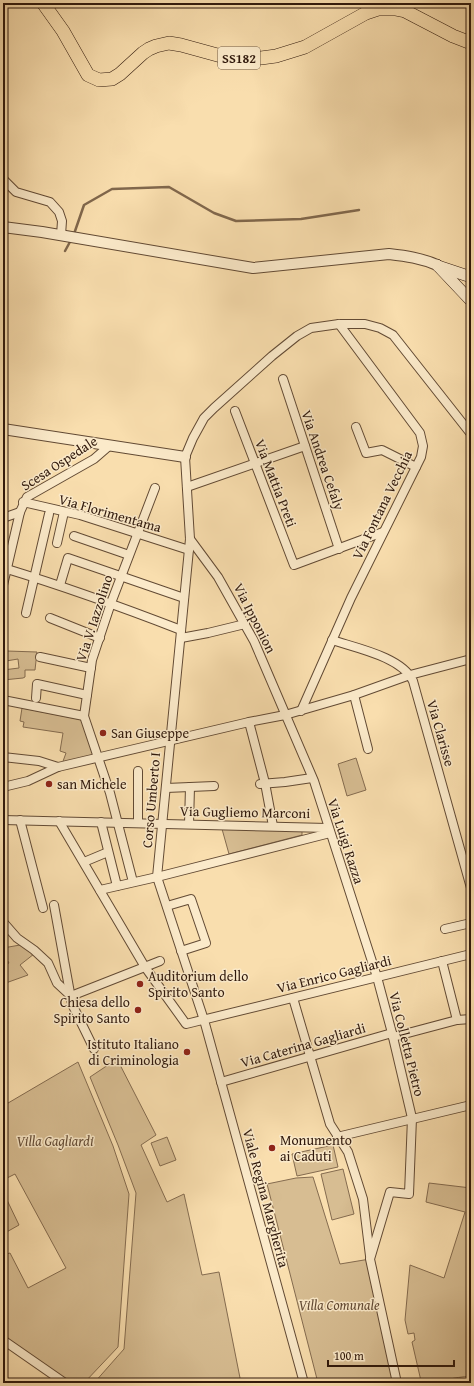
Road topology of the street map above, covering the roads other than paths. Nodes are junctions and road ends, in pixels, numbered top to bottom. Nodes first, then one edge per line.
1 (43, 3) edge
2 (404, 7) edge
3 (471, 43) edge
4 (3, 179) edge
5 (3, 227) edge
6 (60, 235) junction
7 (436, 265) junction
8 (471, 277) edge
9 (471, 301) edge
10 (339, 324) junction
11 (283, 379) dead end
12 (235, 411) dead end
13 (356, 427) dead end
14 (3, 429) edge
15 (471, 434) edge
16 (109, 446) junction
17 (305, 446) junction
18 (185, 457) junction
19 (254, 464) junction
20 (416, 467) junction
21 (187, 487) junction
22 (155, 488) dead end
23 (23, 502) junction
24 (20, 512) junction
25 (64, 512) junction
26 (49, 514) dead end
27 (3, 518) edge
28 (384, 532) junction
29 (137, 534) junction
30 (74, 536) dead end
31 (190, 539) junction
32 (57, 543) dead end
33 (339, 548) junction
34 (189, 550) junction
35 (129, 555) junction
36 (6, 565) edge
37 (121, 576) junction
38 (34, 577) junction
39 (3, 585) edge
40 (60, 586) junction
41 (184, 598) junction
42 (111, 603) junction
43 (26, 613) dead end
44 (50, 618) dead end
45 (245, 624) junction
46 (181, 634) junction
47 (100, 638) junction
48 (332, 640) junction
49 (40, 657) dead end
50 (471, 658) edge
51 (91, 668) junction
52 (410, 675) junction
53 (87, 695) junction
54 (354, 695) junction
55 (36, 698) dead end
56 (3, 700) edge
57 (301, 711) junction
58 (84, 716) junction
59 (285, 716) junction
60 (250, 722) junction
61 (170, 741) junction
62 (368, 749) dead end
63 (3, 757) edge
64 (99, 758) junction
65 (58, 767) junction
66 (138, 771) dead end
67 (312, 778) junction
68 (262, 784) junction
69 (214, 786) dead end
70 (3, 787) edge
71 (190, 787) junction
72 (166, 788) junction
73 (3, 820) edge
74 (20, 820) junction
75 (59, 821) junction
76 (101, 822) junction
77 (118, 822) junction
78 (138, 823) junction
79 (162, 824) junction
80 (189, 824) junction
81 (273, 826) junction
82 (329, 830) junction
83 (108, 852) junction
84 (84, 862) junction
85 (157, 877) junction
86 (133, 882) junction
87 (117, 886) junction
88 (471, 888) edge
89 (100, 890) junction
90 (54, 905) dead end
91 (166, 906) junction
92 (43, 908) dead end
93 (3, 922) edge
94 (471, 923) edge
95 (446, 930) dead end
96 (181, 951) junction
97 (471, 954) edge
98 (160, 961) dead end
99 (442, 961) junction
100 (145, 966) junction
101 (377, 977) junction
102 (71, 996) junction
103 (293, 998) junction
104 (471, 1019) edge
105 (204, 1020) junction
106 (457, 1020) junction
107 (392, 1035) junction
108 (94, 1049) dead end
109 (310, 1056) junction
110 (221, 1082) junction
111 (471, 1105) edge
112 (412, 1118) junction
113 (337, 1136) junction
114 (370, 1259) junction
115 (3, 1340) edge
116 (66, 1383) edge
117 (304, 1383) edge
118 (397, 1383) edge

1 - 2 main road, SS182
2 - 3 main road, SS182
4 - 6 street
5 - 6 street
6 - 7 street
7 - 8 main road
7 - 9 main road
10 - 15 street
10 - 18 street
10 - 20 street, Via Fontana Vecchia
11 - 17 street, Via Andrea Cefaly
12 - 19 street, Via Mattia Preti
13 - 20 street
14 - 16 street
16 - 18 street
16 - 23 street, Scesa Ospedale
17 - 19 street
17 - 33 street, Via Andrea Cefaly
18 - 21 street, Corso Umberto I
19 - 21 street
19 - 33 street, Via Mattia Preti
20 - 28 street, Via Fontana Vecchia
21 - 31 street, Corso Umberto I
22 - 29 street, Via V. Iazzolino
23 - 24 street
23 - 25 street, Via Florimentama
24 - 27 street
24 - 36 street
25 - 29 street, Via Florimentama
25 - 32 street
26 - 38 street
28 - 33 street
28 - 48 street, Via Fontana Vecchia
29 - 34 street, Via Florimentama
29 - 35 street, Via V. Iazzolino
30 - 35 street
31 - 34 street, Corso Umberto I
31 - 45 street, Via Ipponion
34 - 41 street, Corso Umberto I
35 - 37 street, Via V. Iazzolino
36 - 38 street
36 - 39 street
37 - 40 street
37 - 41 street
37 - 42 street, Via V. Iazzolino
38 - 40 street
38 - 43 street
40 - 42 street
41 - 46 street, Corso Umberto I
42 - 46 street
42 - 47 street, Via V. Iazzolino
44 - 47 street
45 - 46 street
45 - 59 street, Via Ipponion
46 - 61 street, Corso Umberto I
47 - 51 street, Via V. Iazzolino
48 - 52 street
48 - 57 street, Via Fontana Vecchia
49 - 51 street
50 - 52 street
51 - 53 street, Via V. Iazzolino
52 - 54 street
52 - 88 street, Via Clarisse
53 - 55 street
53 - 58 street, Via V. Iazzolino
54 - 57 street
54 - 62 street
56 - 58 street
57 - 59 street
58 - 64 street, Via V. Iazzolino
59 - 60 street
59 - 67 street, Via Luigi Razza
60 - 61 street
60 - 68 street
61 - 64 street
61 - 72 street, Corso Umberto I
63 - 65 street
64 - 65 street
64 - 77 street, Via V. Iazzolino
65 - 70 street
66 - 78 street
67 - 68 street
67 - 82 street, Via Luigi Razza
68 - 81 street
69 - 71 street
71 - 72 street
71 - 80 street
72 - 79 street, Corso Umberto I
73 - 74 street, Via Gugliemo Marconi
74 - 75 street, Via Gugliemo Marconi
74 - 92 street
75 - 76 street, Via Gugliemo Marconi
75 - 84 street
76 - 77 street, Via Gugliemo Marconi
76 - 83 street
77 - 78 street, Via Gugliemo Marconi
77 - 86 street, Via V. Iazzolino
78 - 79 street, Via Gugliemo Marconi
79 - 80 street, Via Gugliemo Marconi
79 - 85 street, Corso Umberto I
80 - 81 street, Via Gugliemo Marconi
81 - 82 street, Via Gugliemo Marconi
82 - 85 street
82 - 101 street, Via Luigi Razza
83 - 84 street
83 - 87 street
84 - 89 street
85 - 86 street
85 - 91 street, Corso Umberto I
86 - 87 street
87 - 89 street
89 - 100 street
90 - 102 street
91 - 96 street, Corso Umberto I
91 - 96 street
93 - 102 street
94 - 95 street
96 - 105 street, Corso Umberto I
97 - 99 street, Via Enrico Gagliardi
98 - 100 street
99 - 101 street, Via Enrico Gagliardi
99 - 106 street
100 - 102 street
100 - 105 street, Via Enrico Gagliardi
101 - 103 street, Via Enrico Gagliardi
101 - 107 street, Via Colletta Pietro
102 - 108 street
103 - 105 street, Via Enrico Gagliardi
103 - 109 street
104 - 106 street, Via Caterina Gagliardi
105 - 110 street, Viale Regina Margherita
106 - 107 street, Via Caterina Gagliardi
107 - 109 street, Via Caterina Gagliardi
107 - 112 street, Via Colletta Pietro
109 - 110 street, Via Caterina Gagliardi
109 - 113 street
110 - 117 street, Viale Regina Margherita
111 - 112 street
112 - 113 street
112 - 114 street, Via Colletta Pietro
113 - 114 street
114 - 118 street
115 - 116 street

